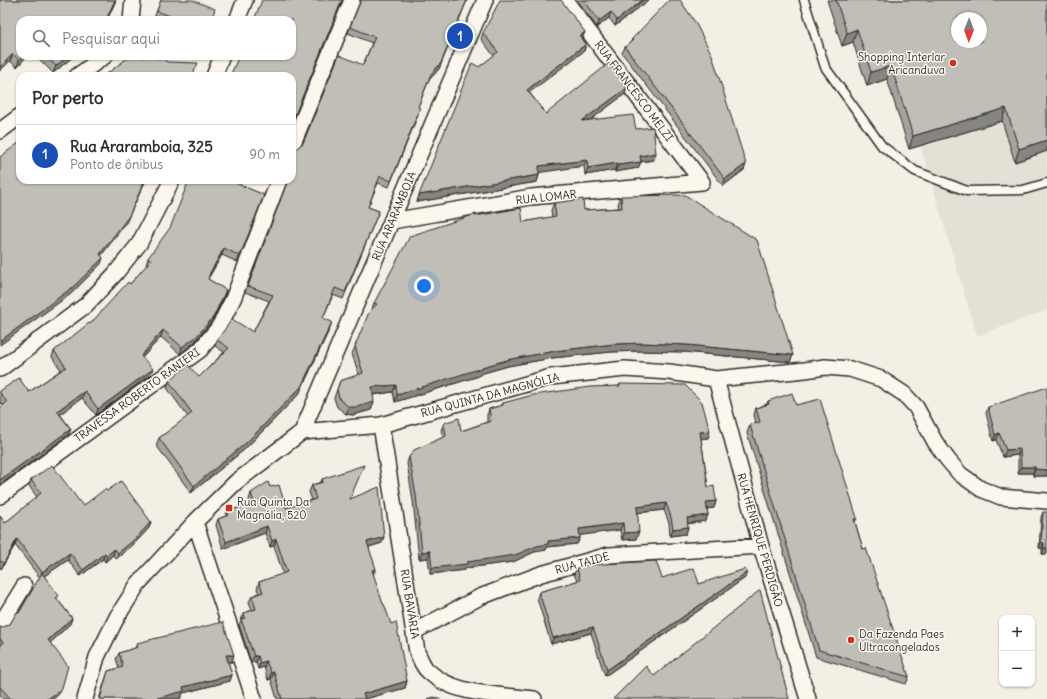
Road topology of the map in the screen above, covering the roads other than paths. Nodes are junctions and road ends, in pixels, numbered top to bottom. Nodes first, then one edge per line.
1 (133, 0) edge
2 (245, 0) edge
3 (352, 0) edge
4 (485, 0) edge
5 (565, 0) edge
6 (804, 0) edge
7 (131, 16) edge
8 (239, 16) edge
9 (99, 60) edge
10 (220, 60) edge
11 (82, 72) edge
12 (216, 72) edge
13 (16, 119) edge
14 (0, 131) edge
15 (296, 136) edge
16 (702, 182) joint
17 (1047, 183) edge
18 (170, 184) edge
19 (277, 184) edge
20 (392, 221) junction
21 (0, 369) edge
22 (716, 379) junction
23 (381, 424) junction
24 (302, 432) junction
25 (0, 496) edge
26 (1047, 501) edge
27 (195, 522) junction
28 (761, 546) junction
29 (24, 586) dead end
30 (0, 625) edge
31 (415, 631) junction
32 (85, 699) edge
33 (254, 699) edge
34 (534, 699) edge
35 (808, 699) edge

1 - 7 street
2 - 8 street
3 - 15 street
4 - 20 street, RUA ARARAMBOIA
5 - 16 street, RUA FRANCESCO MELZI
6 - 17 lane
9 - 11 street
10 - 12 street
13 - 14 street
16 - 20 street, RUA LOMAR
18 - 21 street
19 - 25 street, TRAVESSA ROBERTO RANIERI
20 - 24 street, RUA ARARAMBOIA
22 - 23 street, RUA QUINTA DA MAGNÓLIA
22 - 26 street, RUA QUINTA DA MAGNÓLIA
22 - 28 street, RUA HENRIQUE PERDIGÃO
23 - 24 street, RUA QUINTA DA MAGNÓLIA
23 - 31 street, RUA BAVÁRIA
24 - 27 street
27 - 32 street
27 - 33 street
28 - 31 street, RUA TAIDE
28 - 35 street, RUA HENRIQUE PERDIGÃO
29 - 30 street
31 - 34 street, RUA BAVÁRIA

